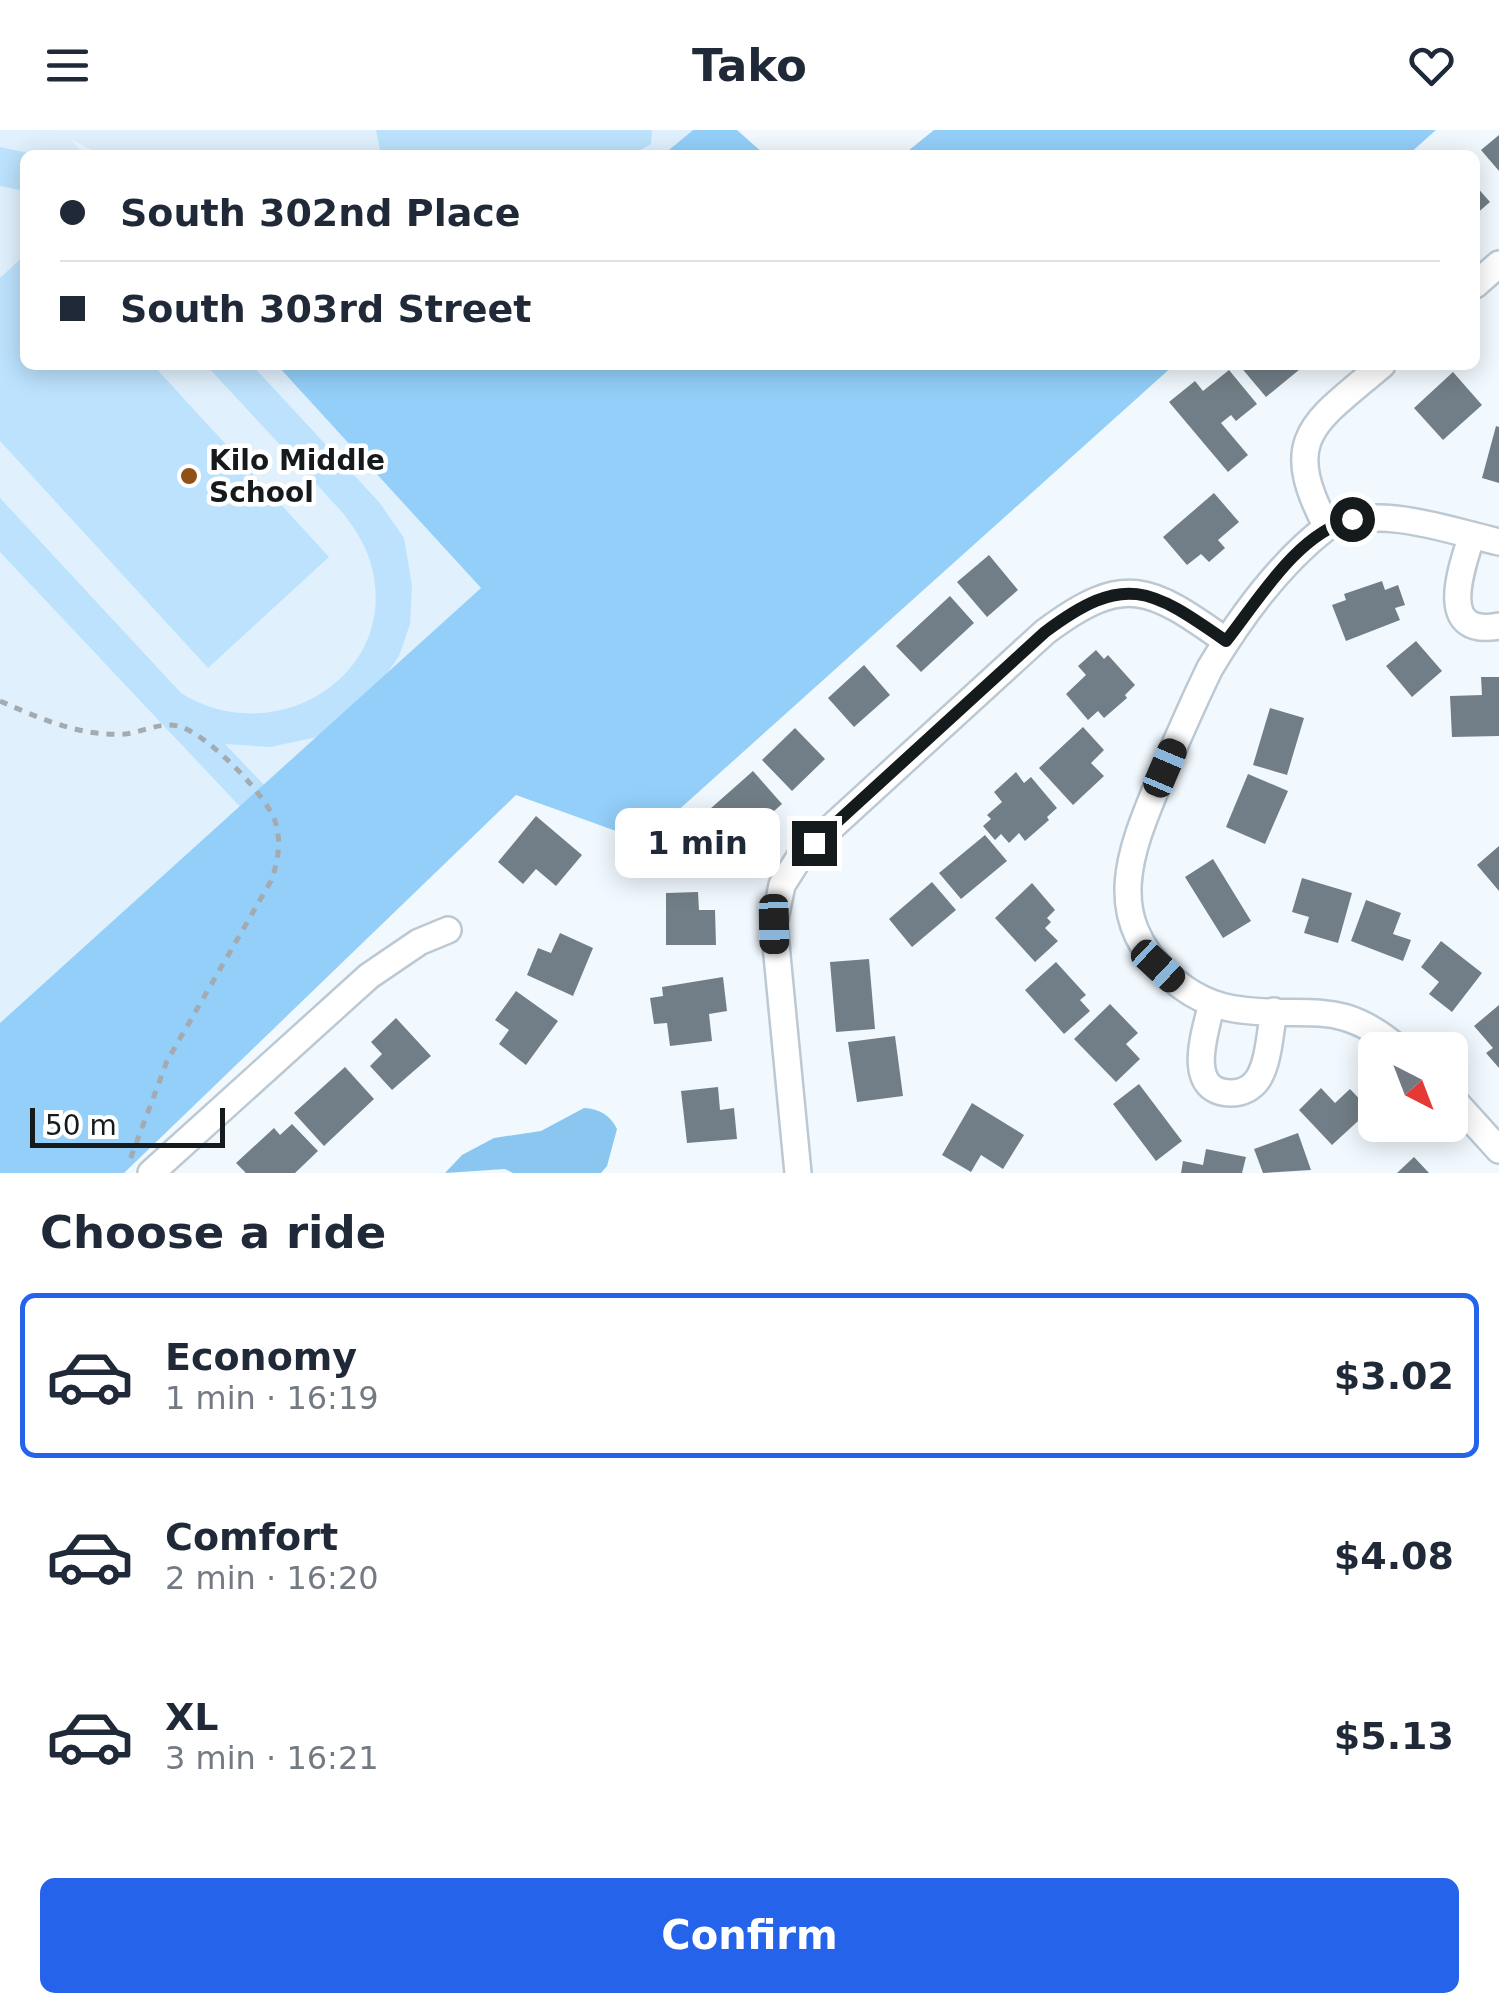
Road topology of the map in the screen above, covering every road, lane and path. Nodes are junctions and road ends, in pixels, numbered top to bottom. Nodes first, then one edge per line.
1 (1499, 264) edge
2 (1480, 281) edge
3 (1376, 370) edge
4 (1328, 527) junction
5 (1472, 535) junction
6 (1499, 542) edge
7 (1499, 626) edge
8 (1226, 641) junction
9 (0, 700) edge
10 (448, 930) dead end
11 (1212, 1003) junction
12 (1274, 1011) junction
13 (1373, 1032) edge
14 (1468, 1116) edge
15 (1499, 1150) edge
16 (130, 1173) edge
17 (151, 1173) edge
18 (798, 1173) edge

1 - 2 street
3 - 4 street
4 - 5 street
4 - 8 street
5 - 6 street
5 - 7 street
8 - 11 street
8 - 18 street
9 - 16 path
10 - 17 street
11 - 12 street
11 - 12 street
12 - 13 street
14 - 15 street

